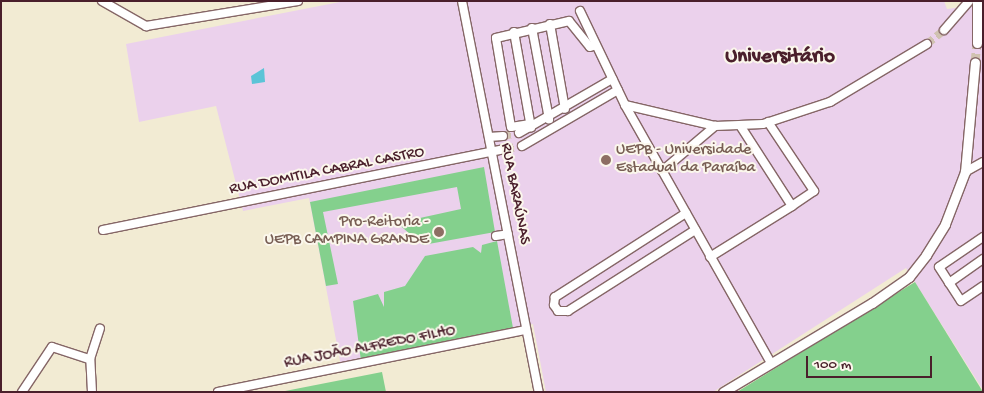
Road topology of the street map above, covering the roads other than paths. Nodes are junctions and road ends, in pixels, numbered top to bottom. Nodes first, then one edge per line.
1 (102, 1) edge
2 (298, 1) edge
3 (462, 1) edge
4 (969, 1) edge
5 (977, 1) edge
6 (271, 4) edge
7 (580, 11) dead end
8 (550, 24) junction
9 (532, 28) junction
10 (944, 30) tunnel mouth
11 (514, 32) junction
12 (977, 43) tunnel mouth
13 (927, 44) tunnel mouth
14 (596, 45) junction
15 (975, 62) tunnel mouth
16 (612, 79) junction
17 (618, 90) junction
18 (625, 106) junction
19 (565, 108) junction
20 (549, 118) junction
21 (768, 122) junction
22 (531, 126) junction
23 (715, 126) junction
24 (741, 127) junction
25 (502, 136) tunnel mouth
26 (489, 137) junction
27 (506, 149) tunnel mouth
28 (492, 153) junction
29 (982, 164) edge
30 (662, 171) junction
31 (965, 172) junction
32 (792, 206) junction
33 (686, 213) junction
34 (103, 230) dead end
35 (695, 230) junction
36 (508, 234) junction
37 (496, 236) dead end
38 (983, 236) edge
39 (710, 257) junction
40 (983, 260) edge
41 (949, 283) junction
42 (983, 286) edge
43 (100, 329) dead end
44 (526, 330) junction
45 (90, 359) junction
46 (770, 363) junction
47 (22, 392) edge
48 (92, 392) edge
49 (218, 392) edge
50 (538, 392) edge
51 (723, 392) edge

1 - 6 street
2 - 6 street
3 - 26 street, RUA BARAÚNAS
4 - 10 street
5 - 12 street
7 - 14 street
8 - 9 street
8 - 14 street
8 - 19 street
9 - 11 street
9 - 20 street
11 - 22 street
11 - 22 street
13 - 21 street
14 - 16 street
15 - 31 street
16 - 17 street
16 - 19 street
17 - 18 street
17 - 22 street
18 - 23 street
18 - 30 street
19 - 20 street
20 - 22 street
21 - 24 street
21 - 32 street
23 - 24 street
23 - 30 street
24 - 32 street
25 - 26 street
26 - 28 street, RUA BARAÚNAS
27 - 28 street, RUA DOMITILA CABRAL CASTRO
28 - 34 street, RUA DOMITILA CABRAL CASTRO
28 - 36 street, RUA BARAÚNAS
29 - 31 street
30 - 33 street
31 - 46 street
32 - 39 street
33 - 35 street
33 - 35 street
35 - 39 street
36 - 37 street
36 - 44 street, RUA BARAÚNAS
38 - 41 street
39 - 46 street
40 - 41 street
41 - 42 street
43 - 45 street
44 - 49 street, RUA JOÃO ALFREDO FILHO
44 - 50 street, RUA BARAÚNAS
45 - 47 street
45 - 48 street
46 - 51 street

